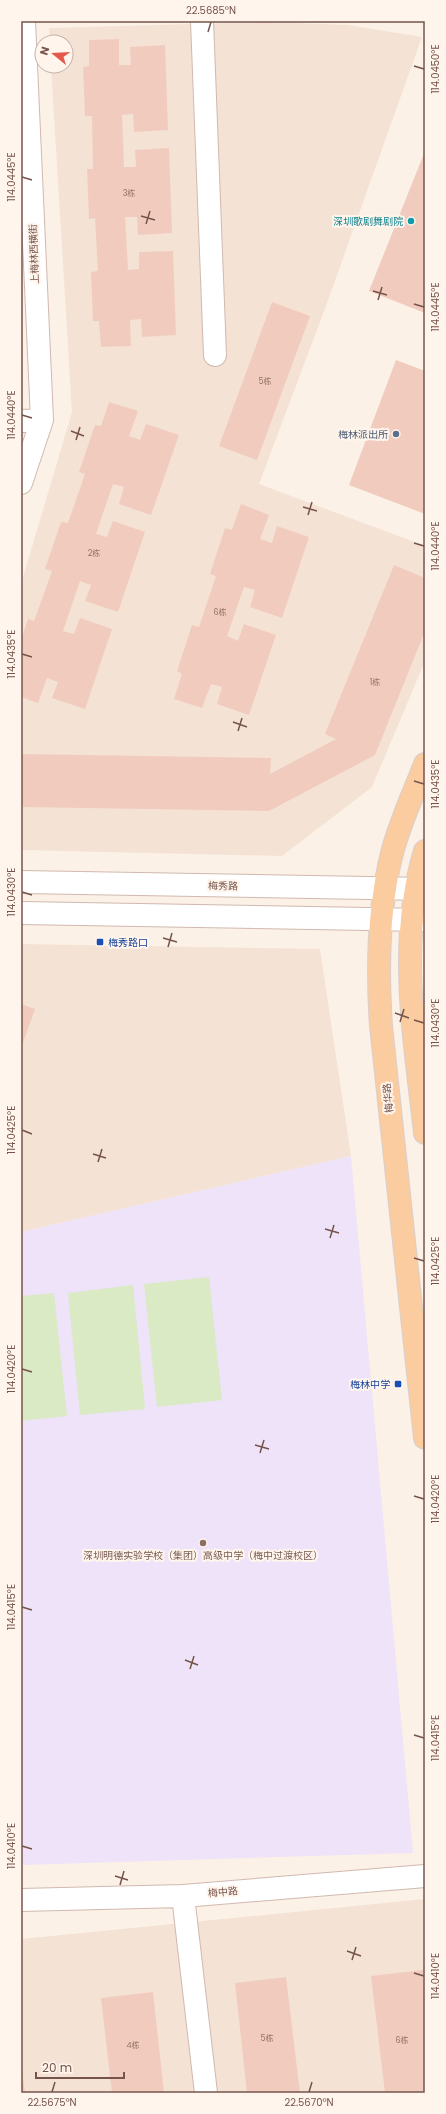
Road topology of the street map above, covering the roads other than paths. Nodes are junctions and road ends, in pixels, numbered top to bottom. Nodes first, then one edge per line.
1 (24, 21) edge
2 (202, 21) edge
3 (215, 355) dead end
4 (31, 421) edge
5 (21, 483) edge
6 (425, 764) edge
7 (425, 851) edge
8 (21, 882) edge
9 (385, 888) junction
10 (420, 889) edge
11 (21, 913) edge
12 (381, 920) junction
13 (418, 920) edge
14 (425, 1133) edge
15 (425, 1438) edge
16 (425, 1876) edge
17 (183, 1896) junction
18 (21, 1900) edge
19 (206, 2093) edge

1 - 4 street, 上梅林西横街
2 - 3 street
4 - 5 street, 上梅林西横街
6 - 9 main road, 梅华路
7 - 10 main road
8 - 9 street, 梅秀路
9 - 10 street, 梅秀路
9 - 12 main road, 梅华路
10 - 13 main road
11 - 12 street
12 - 13 street
12 - 15 main road, 梅华路
13 - 14 main road
16 - 17 street, 梅中路
17 - 18 street, 梅中路
17 - 19 street

